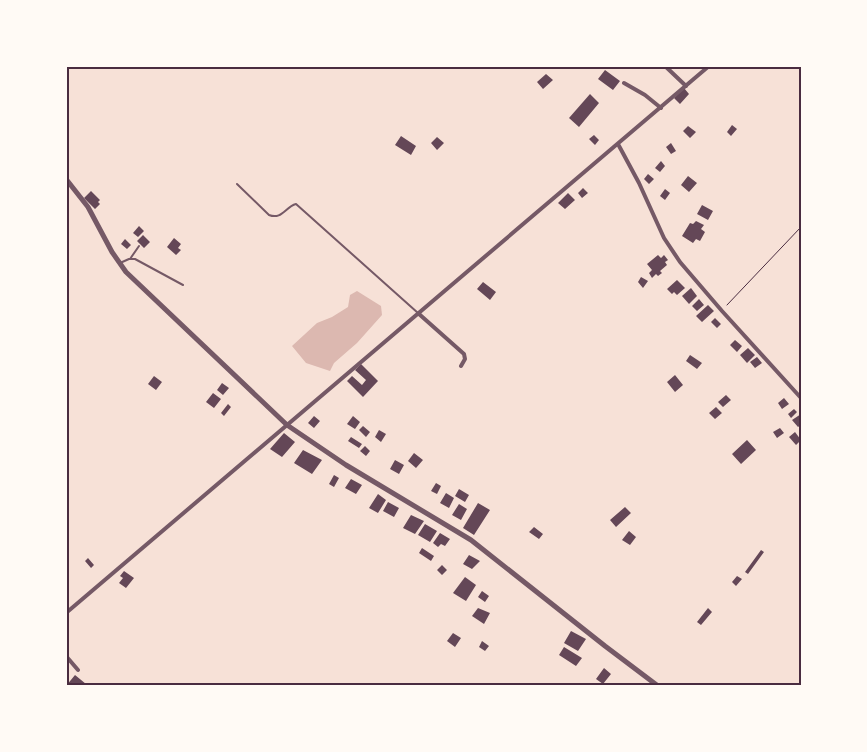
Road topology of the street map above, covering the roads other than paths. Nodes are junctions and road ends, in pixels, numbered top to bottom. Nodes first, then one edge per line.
1 (665, 66) edge
2 (710, 66) edge
3 (624, 83) dead end
4 (686, 86) junction
5 (661, 108) junction
6 (618, 144) junction
7 (66, 179) edge
8 (237, 184) dead end
9 (139, 246) dead end
10 (130, 259) junction
11 (120, 262) junction
12 (183, 285) dead end
13 (419, 314) junction
14 (461, 366) dead end
15 (801, 398) edge
16 (287, 426) junction
17 (66, 613) edge
18 (66, 656) edge
19 (78, 670) dead end
20 (658, 686) edge

1 - 4 street
2 - 4 street
3 - 5 street
4 - 5 street
5 - 6 street
6 - 13 street
6 - 15 street
7 - 11 street
8 - 13 lane
9 - 10 lane
10 - 11 lane
10 - 12 lane
11 - 16 street
13 - 14 street
13 - 16 street
16 - 17 street
16 - 20 street
18 - 19 street

